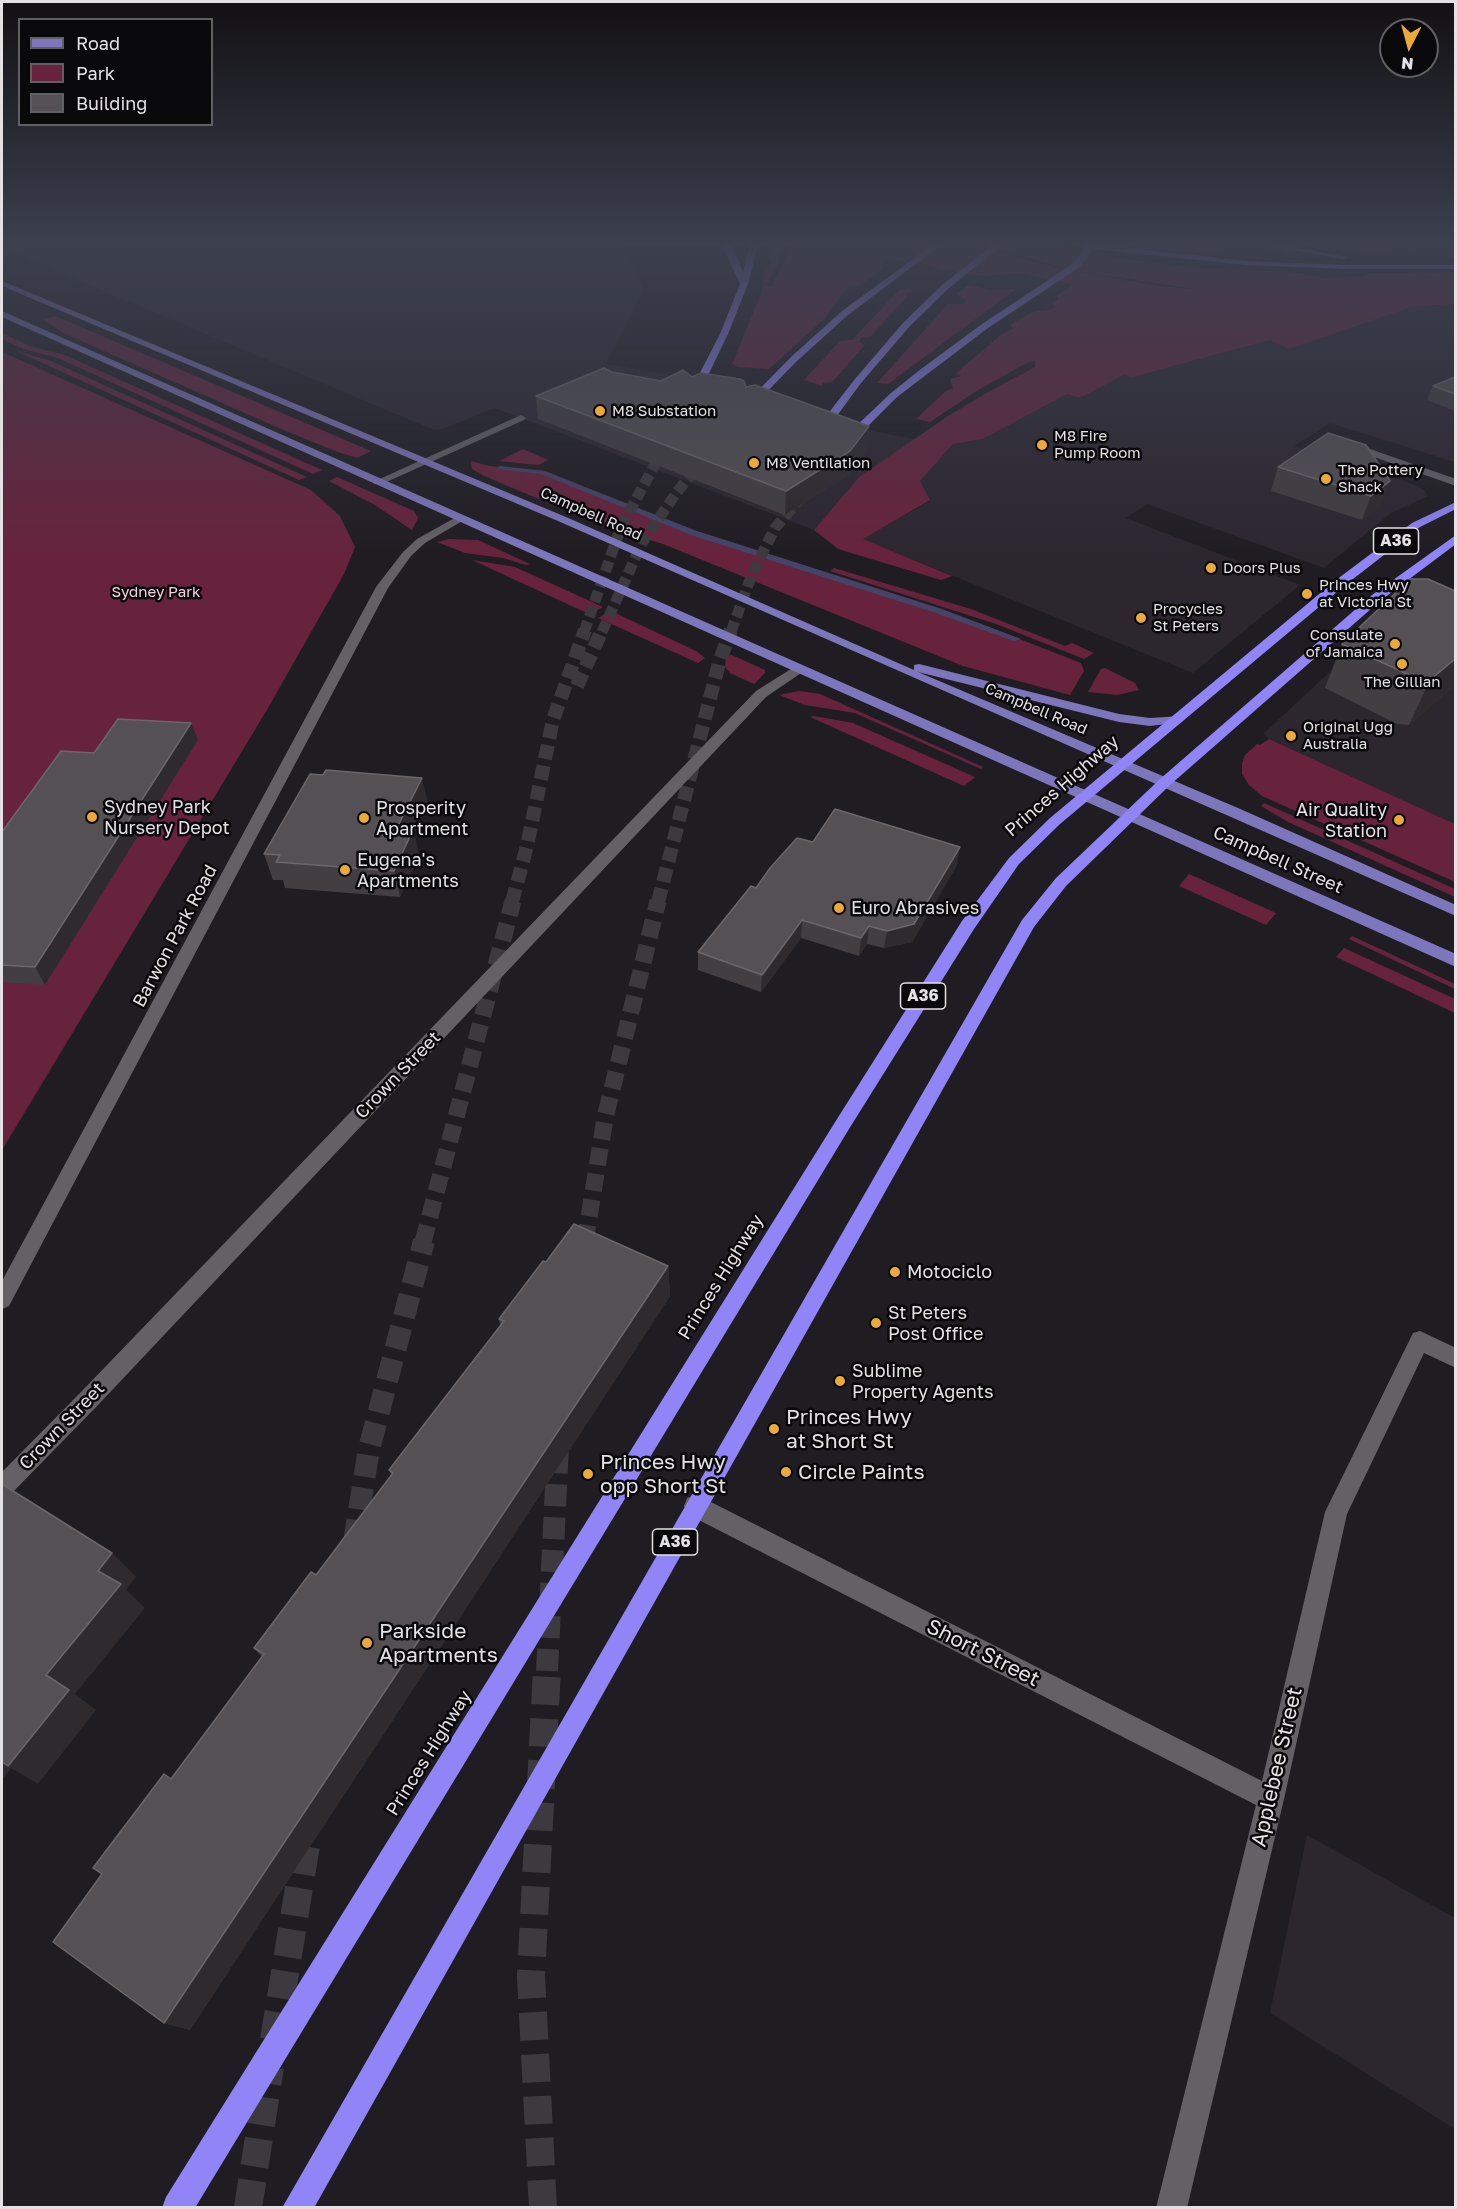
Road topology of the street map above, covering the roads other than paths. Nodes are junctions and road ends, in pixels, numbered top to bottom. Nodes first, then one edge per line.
1 (78, 348) edge
2 (156, 348) edge
3 (717, 348) edge
4 (806, 348) edge
5 (886, 348) edge
6 (955, 348) edge
7 (694, 394) edge
8 (749, 405) edge
9 (521, 418) dead end
10 (824, 426) edge
11 (858, 430) edge
12 (1347, 444) edge
13 (424, 461) junction
14 (378, 482) junction
15 (1455, 483) edge
16 (1455, 505) edge
17 (460, 518) junction
18 (1455, 538) edge
19 (1376, 598) junction
20 (1394, 605) edge
21 (873, 657) junction
22 (800, 668) junction
23 (1177, 719) junction
24 (1123, 765) junction
25 (1165, 782) junction
26 (1085, 796) junction
27 (1130, 815) junction
28 (1455, 911) edge
29 (1455, 961) edge
30 (2, 1300) edge
31 (1455, 1359) edge
32 (2, 1487) edge
33 (695, 1506) junction
34 (1271, 1799) junction
35 (177, 2208) edge
36 (297, 2208) edge
37 (1171, 2208) edge

1 - 14 main road
2 - 13 main road, Campbell Road
3 - 7 highway
4 - 8 highway
5 - 10 highway
6 - 11 highway
9 - 13 street
12 - 15 street
13 - 14 street
13 - 21 main road, Campbell Road
14 - 17 main road
16 - 23 highway, Princes Highway / A36
17 - 22 main road
17 - 30 street, Barwon Park Road
18 - 19 highway, A36
19 - 20 street
19 - 25 highway, A36
21 - 23 main road
21 - 24 main road, Campbell Road
22 - 26 main road
22 - 32 street, Crown Street
23 - 24 highway, Princes Highway / A36
24 - 25 main road, Campbell Road
24 - 26 highway, Princes Highway / A36
25 - 27 highway, A36
25 - 28 main road, Campbell Street
26 - 27 main road, Campbell Street
26 - 35 highway, Princes Highway / A36
27 - 29 main road, Campbell Street
27 - 33 highway, A36
31 - 34 street, Applebee Street
33 - 34 street, Short Street
33 - 36 highway, A36
34 - 37 street, Applebee Street

